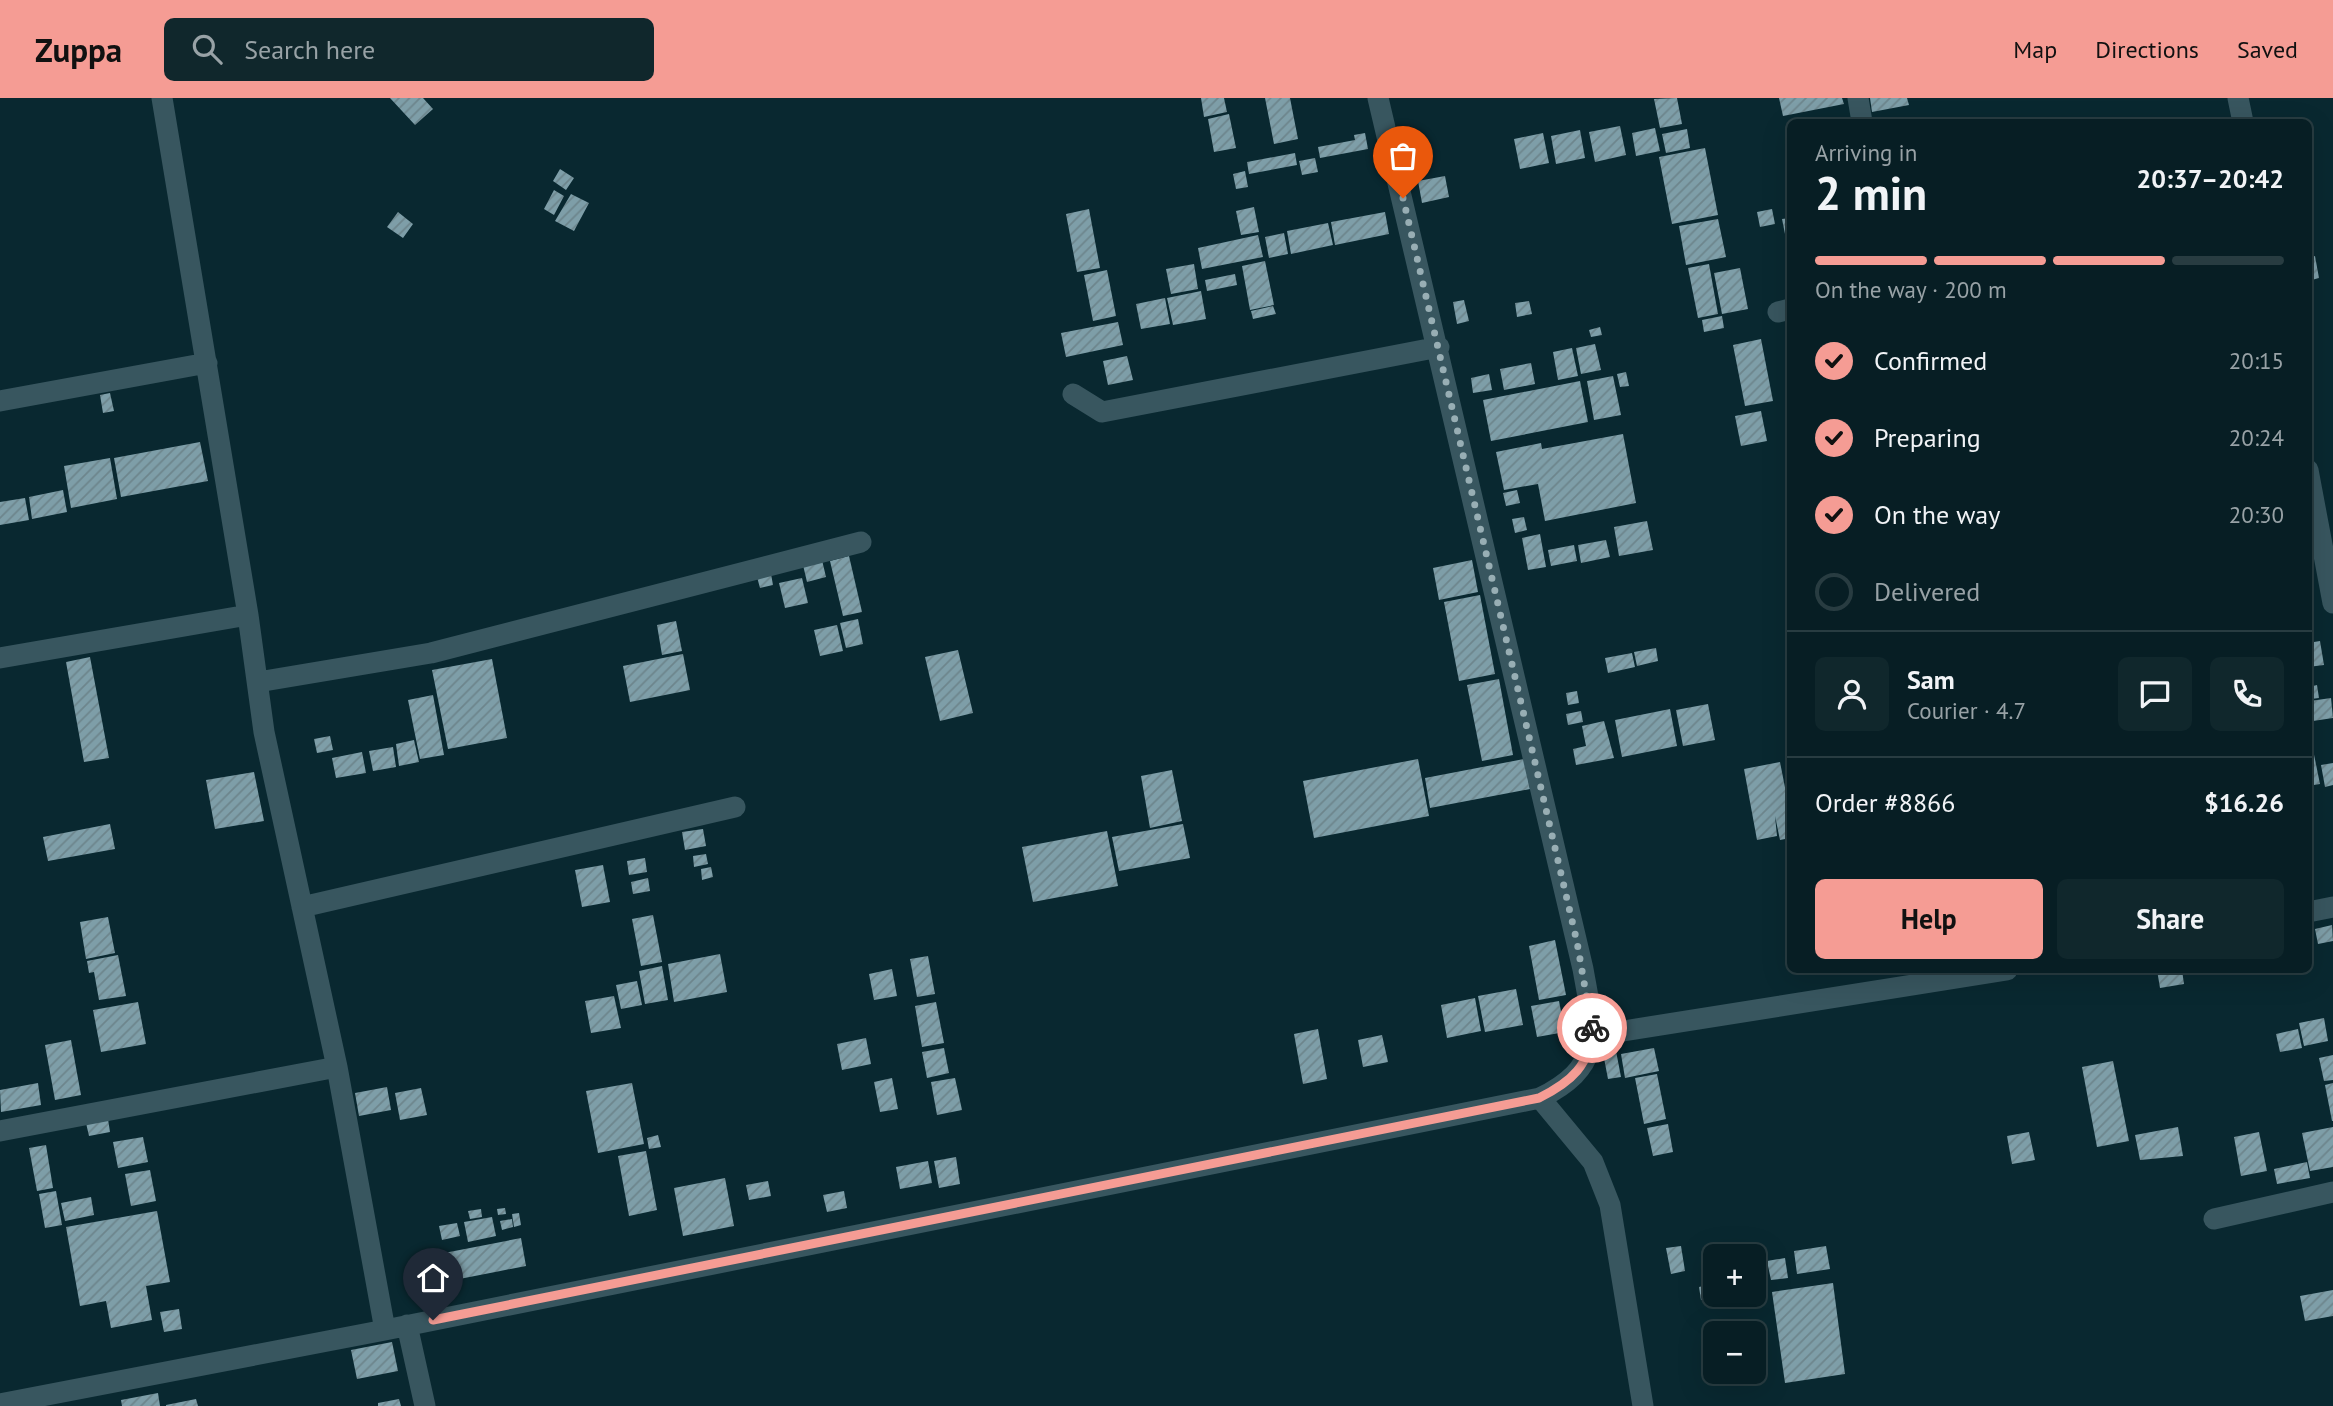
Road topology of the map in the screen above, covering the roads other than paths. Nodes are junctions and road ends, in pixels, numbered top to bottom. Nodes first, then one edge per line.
1 (162, 98) edge
2 (1378, 98) edge
3 (1858, 98) edge
4 (2238, 98) edge
5 (1862, 119) edge
6 (2242, 119) edge
7 (1439, 347) junction
8 (207, 363) junction
9 (1073, 394) dead end
10 (0, 401) edge
11 (2312, 476) edge
12 (2323, 494) edge
13 (861, 542) dead end
14 (2333, 603) edge
15 (248, 615) junction
16 (0, 658) edge
17 (258, 682) junction
18 (735, 807) dead end
19 (302, 906) junction
20 (2333, 907) edge
21 (2312, 911) edge
22 (1988, 973) edge
23 (1592, 1036) junction
24 (337, 1067) junction
25 (1539, 1098) junction
26 (0, 1131) edge
27 (2333, 1192) edge
28 (2214, 1219) dead end
29 (407, 1325) junction
30 (385, 1330) junction
31 (0, 1404) edge
32 (425, 1406) edge
33 (1643, 1406) edge

1 - 8 street
2 - 7 street
3 - 5 street
4 - 6 street
7 - 9 street
7 - 23 street
8 - 10 street
8 - 15 street
11 - 12 street
12 - 14 street
13 - 17 street
15 - 16 street
15 - 17 street
17 - 19 street
18 - 19 street
19 - 24 street
20 - 21 street
22 - 23 street
23 - 25 street
24 - 26 street
24 - 30 street
25 - 29 street
25 - 33 street
27 - 28 street
29 - 30 street
29 - 32 street
30 - 31 street

